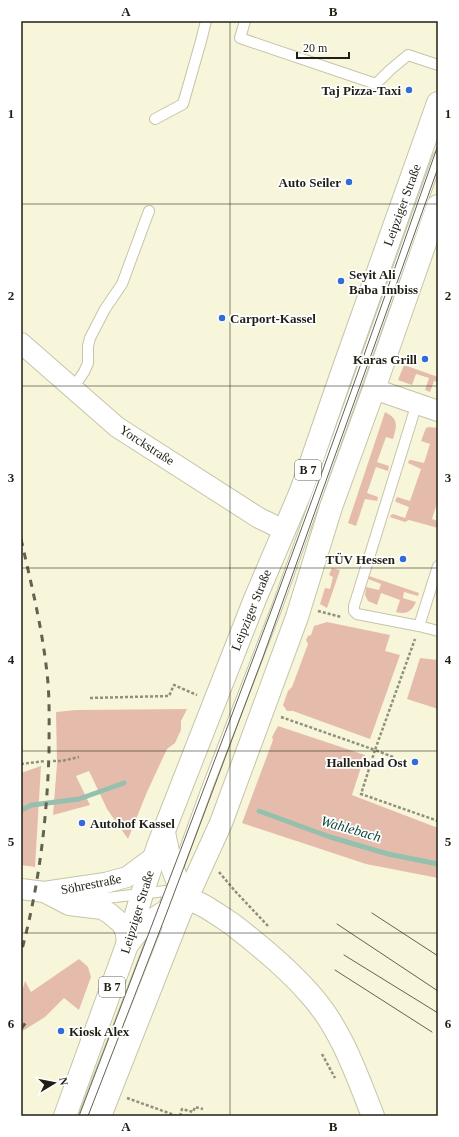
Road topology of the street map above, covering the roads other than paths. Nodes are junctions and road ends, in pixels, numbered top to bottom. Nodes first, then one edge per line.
1 (206, 21) edge
2 (244, 21) edge
3 (438, 65) edge
4 (438, 103) edge
5 (155, 120) dead end
6 (438, 157) edge
7 (438, 206) edge
8 (149, 211) dead end
9 (21, 343) edge
10 (73, 388) junction
11 (374, 389) junction
12 (417, 403) junction
13 (438, 411) edge
14 (293, 533) junction
15 (438, 566) edge
16 (419, 626) junction
17 (438, 631) edge
18 (164, 832) junction
19 (154, 857) junction
20 (178, 888) junction
21 (21, 890) edge
22 (44, 892) junction
23 (142, 894) junction
24 (161, 914) junction
25 (127, 945) junction
26 (65, 1116) edge
27 (84, 1116) edge
28 (100, 1116) edge
29 (373, 1116) edge

1 - 5 lane
2 - 3 lane
4 - 14 main road, Leipziger Straße / B 7
6 - 14 lane
7 - 11 main road, B 7
8 - 10 lane
9 - 10 street, Yorckstraße
10 - 14 street, Yorckstraße
11 - 12 street
11 - 20 main road, B 7
12 - 13 street
12 - 16 lane
14 - 18 main road, Leipziger Straße / B 7
14 - 20 lane
15 - 16 lane
16 - 17 lane
18 - 19 main road, Leipziger Straße / B 7
18 - 20 main road
19 - 22 street, Söhrestraße
19 - 23 main road, Leipziger Straße / B 7
20 - 23 lane
20 - 24 main road
20 - 28 main road, B 7
20 - 29 main road
21 - 22 street, Söhrestraße
22 - 23 lane
22 - 25 street, Söhrestraße
23 - 25 main road, Leipziger Straße / B 7
24 - 25 main road
24 - 27 lane
25 - 26 main road, Leipziger Straße / B 7

